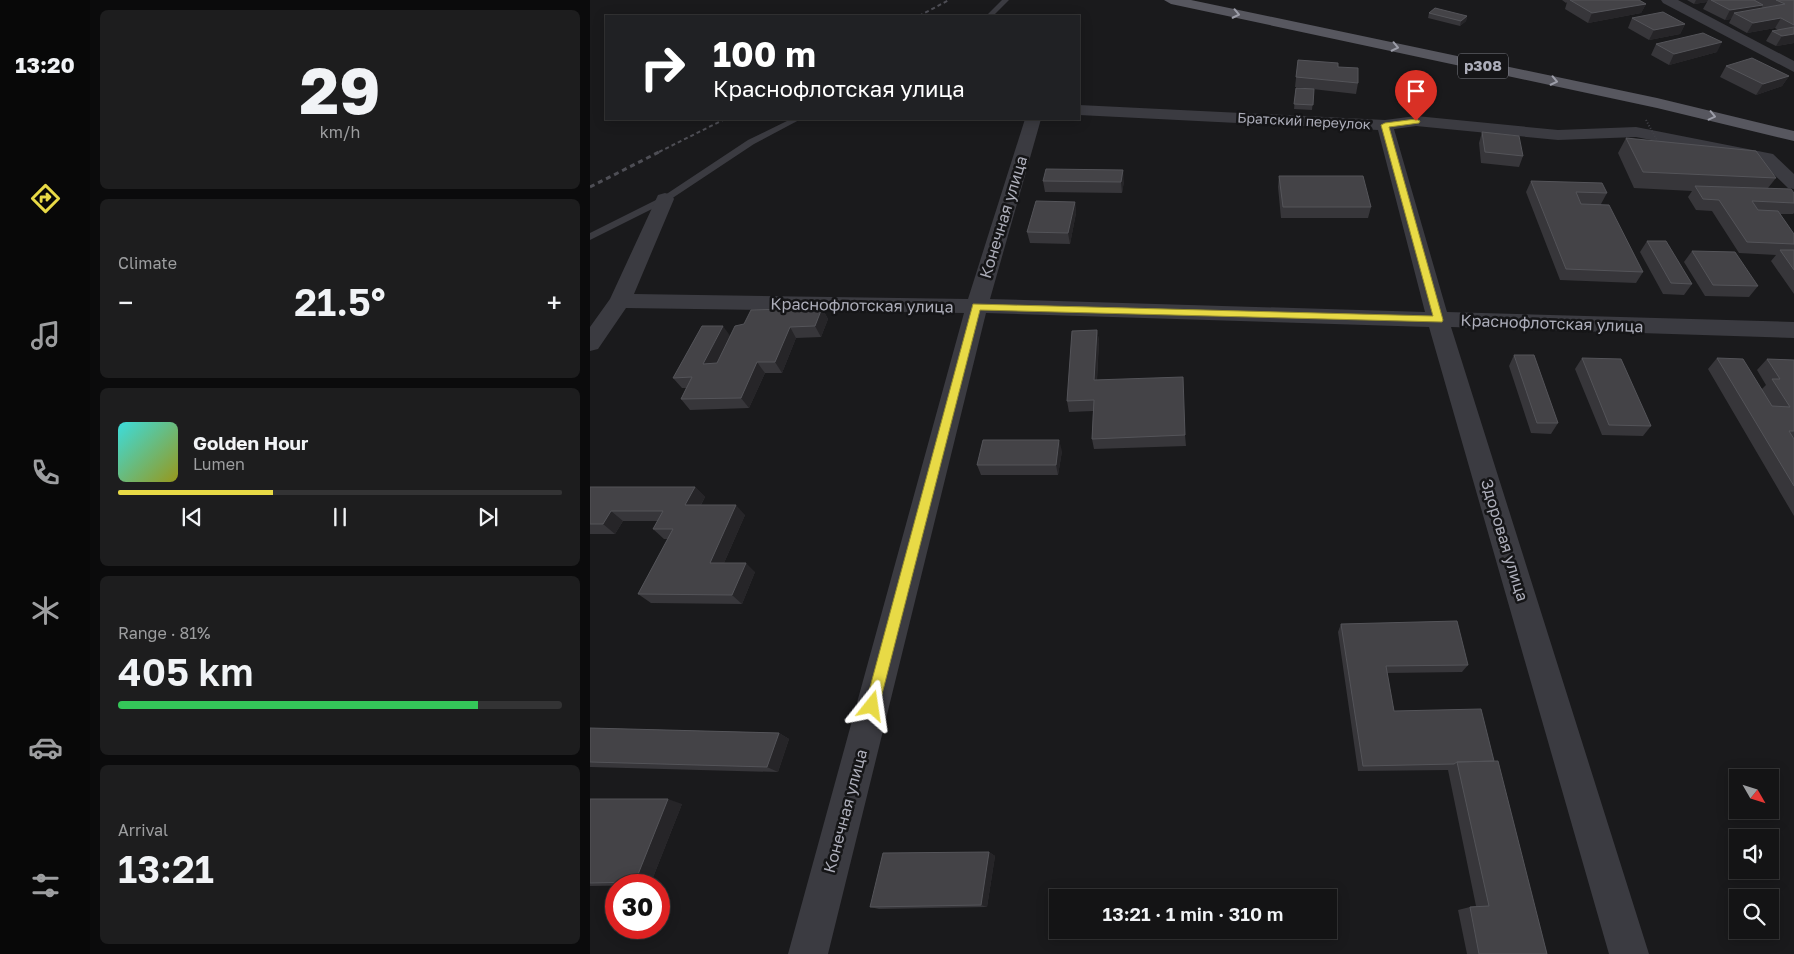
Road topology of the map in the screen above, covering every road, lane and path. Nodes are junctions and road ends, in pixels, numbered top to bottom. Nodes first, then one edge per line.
1 (1006, 0) edge
2 (1171, 0) edge
3 (1240, 0) edge
4 (1668, 0) edge
5 (990, 15) edge
6 (1315, 15) dead end
7 (1794, 67) edge
8 (1080, 110) edge
9 (795, 120) edge
10 (1033, 120) edge
11 (1646, 120) dead end
12 (1385, 125) junction
13 (1794, 136) edge
14 (1661, 148) edge
15 (1794, 184) edge
16 (665, 199) junction
17 (590, 237) edge
18 (620, 301) junction
19 (976, 306) junction
20 (1438, 320) junction
21 (1794, 330) edge
22 (590, 343) edge
23 (808, 954) edge
24 (1629, 954) edge

1 - 5 lane
2 -> 13 main road, p308
3 - 6 main road
4 - 7 street
8 - 12 street, Братский переулок
9 - 16 lane
10 - 19 street, Конечная улица
11 - 14 path, bridge
12 - 15 street, Братский переулок
12 - 20 street, Здоровая улица
16 - 17 lane
16 - 18 street
18 - 19 street, Краснофлотская улица
18 - 22 street
19 - 20 street, Краснофлотская улица
19 - 23 street, Конечная улица
20 - 21 street, Краснофлотская улица
20 - 24 street, Здоровая улица

